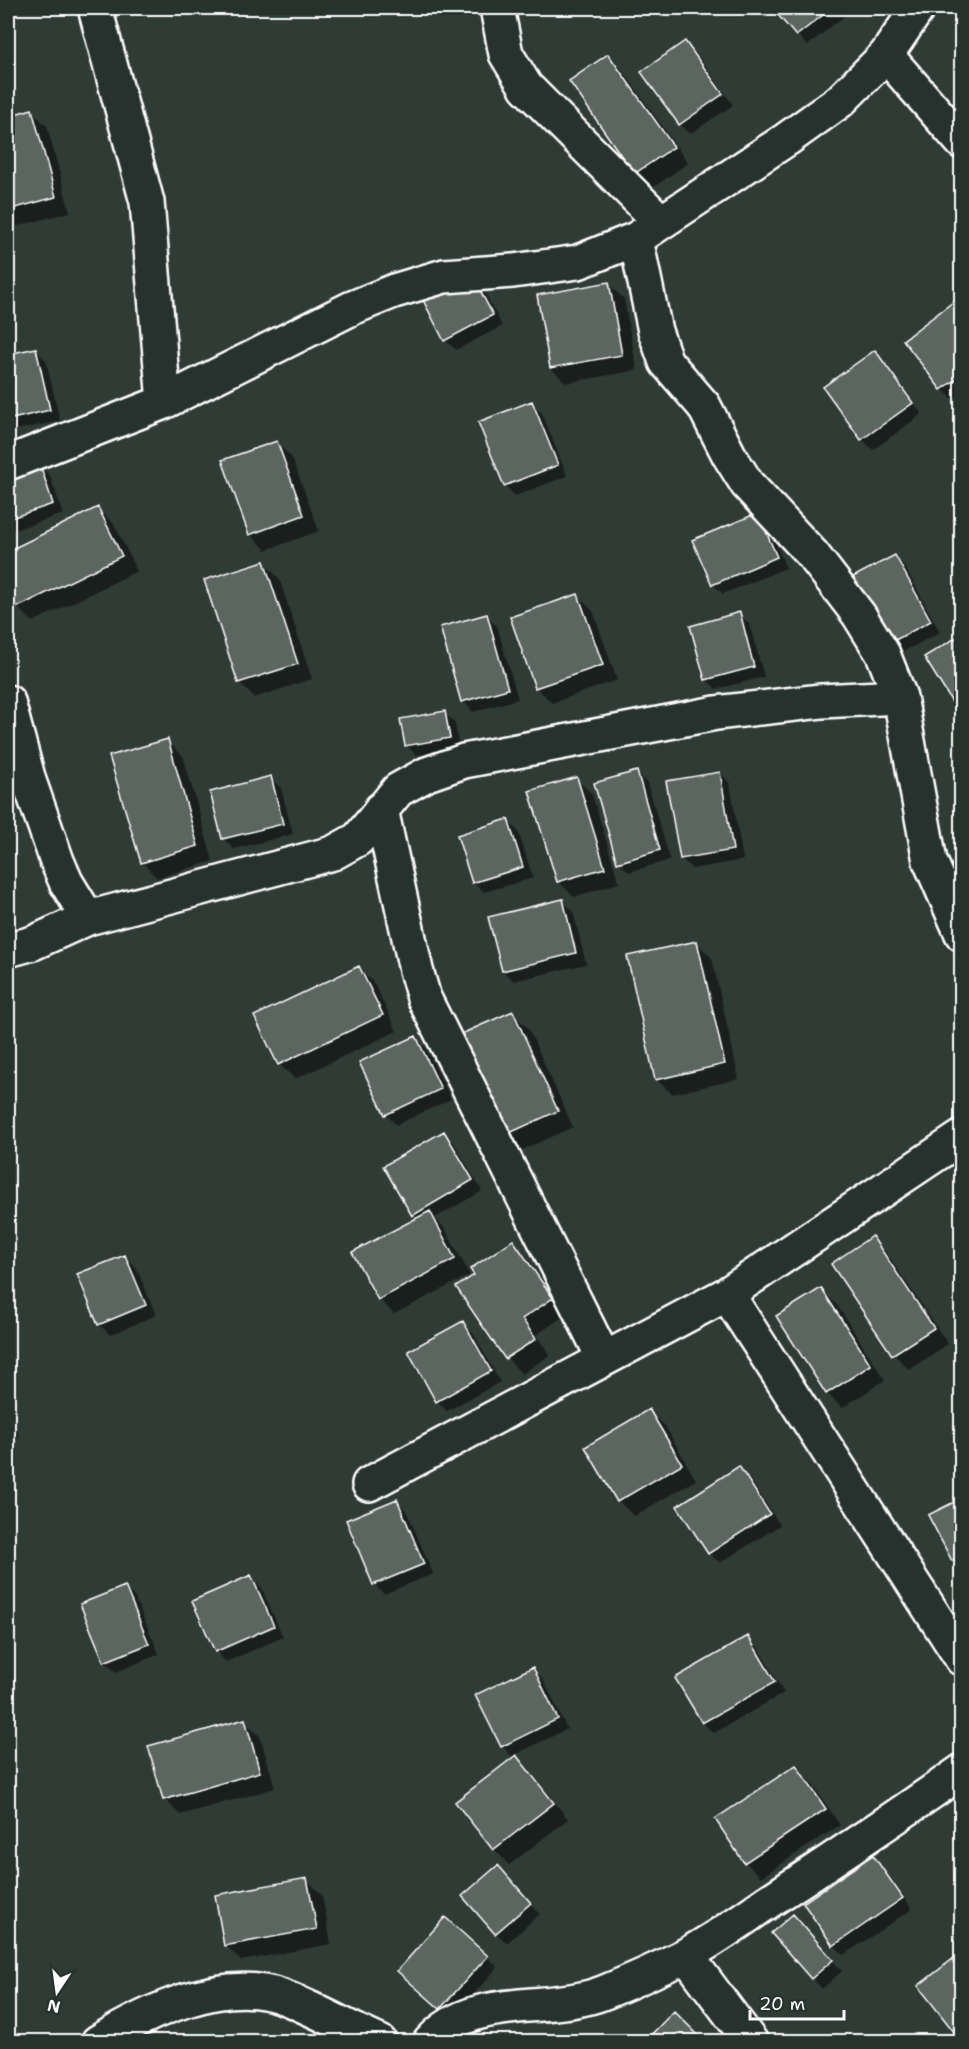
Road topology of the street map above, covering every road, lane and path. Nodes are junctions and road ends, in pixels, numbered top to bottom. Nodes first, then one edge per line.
1 (95, 8) edge
2 (497, 8) edge
3 (918, 8) edge
4 (886, 55) junction
5 (962, 142) edge
6 (649, 231) junction
7 (164, 402) junction
8 (8, 463) edge
9 (900, 697) junction
10 (8, 702) edge
11 (381, 809) junction
12 (88, 918) junction
13 (962, 933) edge
14 (8, 950) edge
15 (962, 1137) edge
16 (727, 1294) junction
17 (604, 1359) junction
18 (369, 1484) dead end
19 (962, 1659) edge
20 (962, 1772) edge
21 (686, 1955) junction
22 (98, 2042) edge
23 (380, 2042) edge
24 (429, 2042) edge
25 (751, 2042) edge

1 - 7 street
2 - 6 street
3 - 4 street
4 - 5 street
4 - 6 street
6 - 7 street
6 - 9 street
7 - 8 street
9 - 11 street
9 - 13 street
10 - 12 street
11 - 12 street
11 - 17 street
12 - 14 street
15 - 16 street
16 - 17 street
16 - 19 street
17 - 18 street
20 - 21 street
21 - 24 street
21 - 25 street
22 - 23 street

